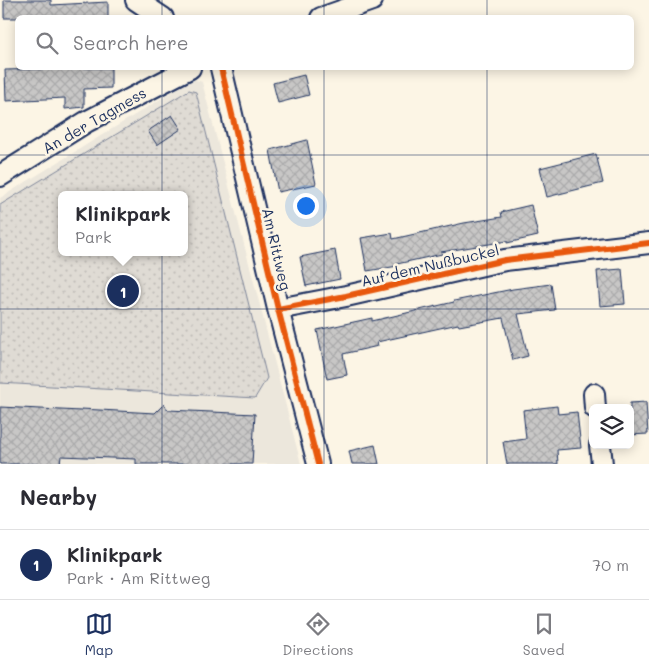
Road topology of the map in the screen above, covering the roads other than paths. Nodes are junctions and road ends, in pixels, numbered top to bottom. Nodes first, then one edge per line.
1 (136, 0) edge
2 (372, 0) edge
3 (158, 15) edge
4 (330, 15) edge
5 (186, 70) edge
6 (222, 70) edge
7 (0, 176) edge
8 (649, 243) edge
9 (278, 309) junction
10 (600, 449) edge
11 (318, 464) edge
12 (602, 464) edge

1 - 3 street
2 - 4 street
5 - 7 street, An der Tagmess
6 - 9 street, Am Rittweg
8 - 9 street, Auf dem Nußbuckel
9 - 11 street, Am Rittweg
10 - 12 street

